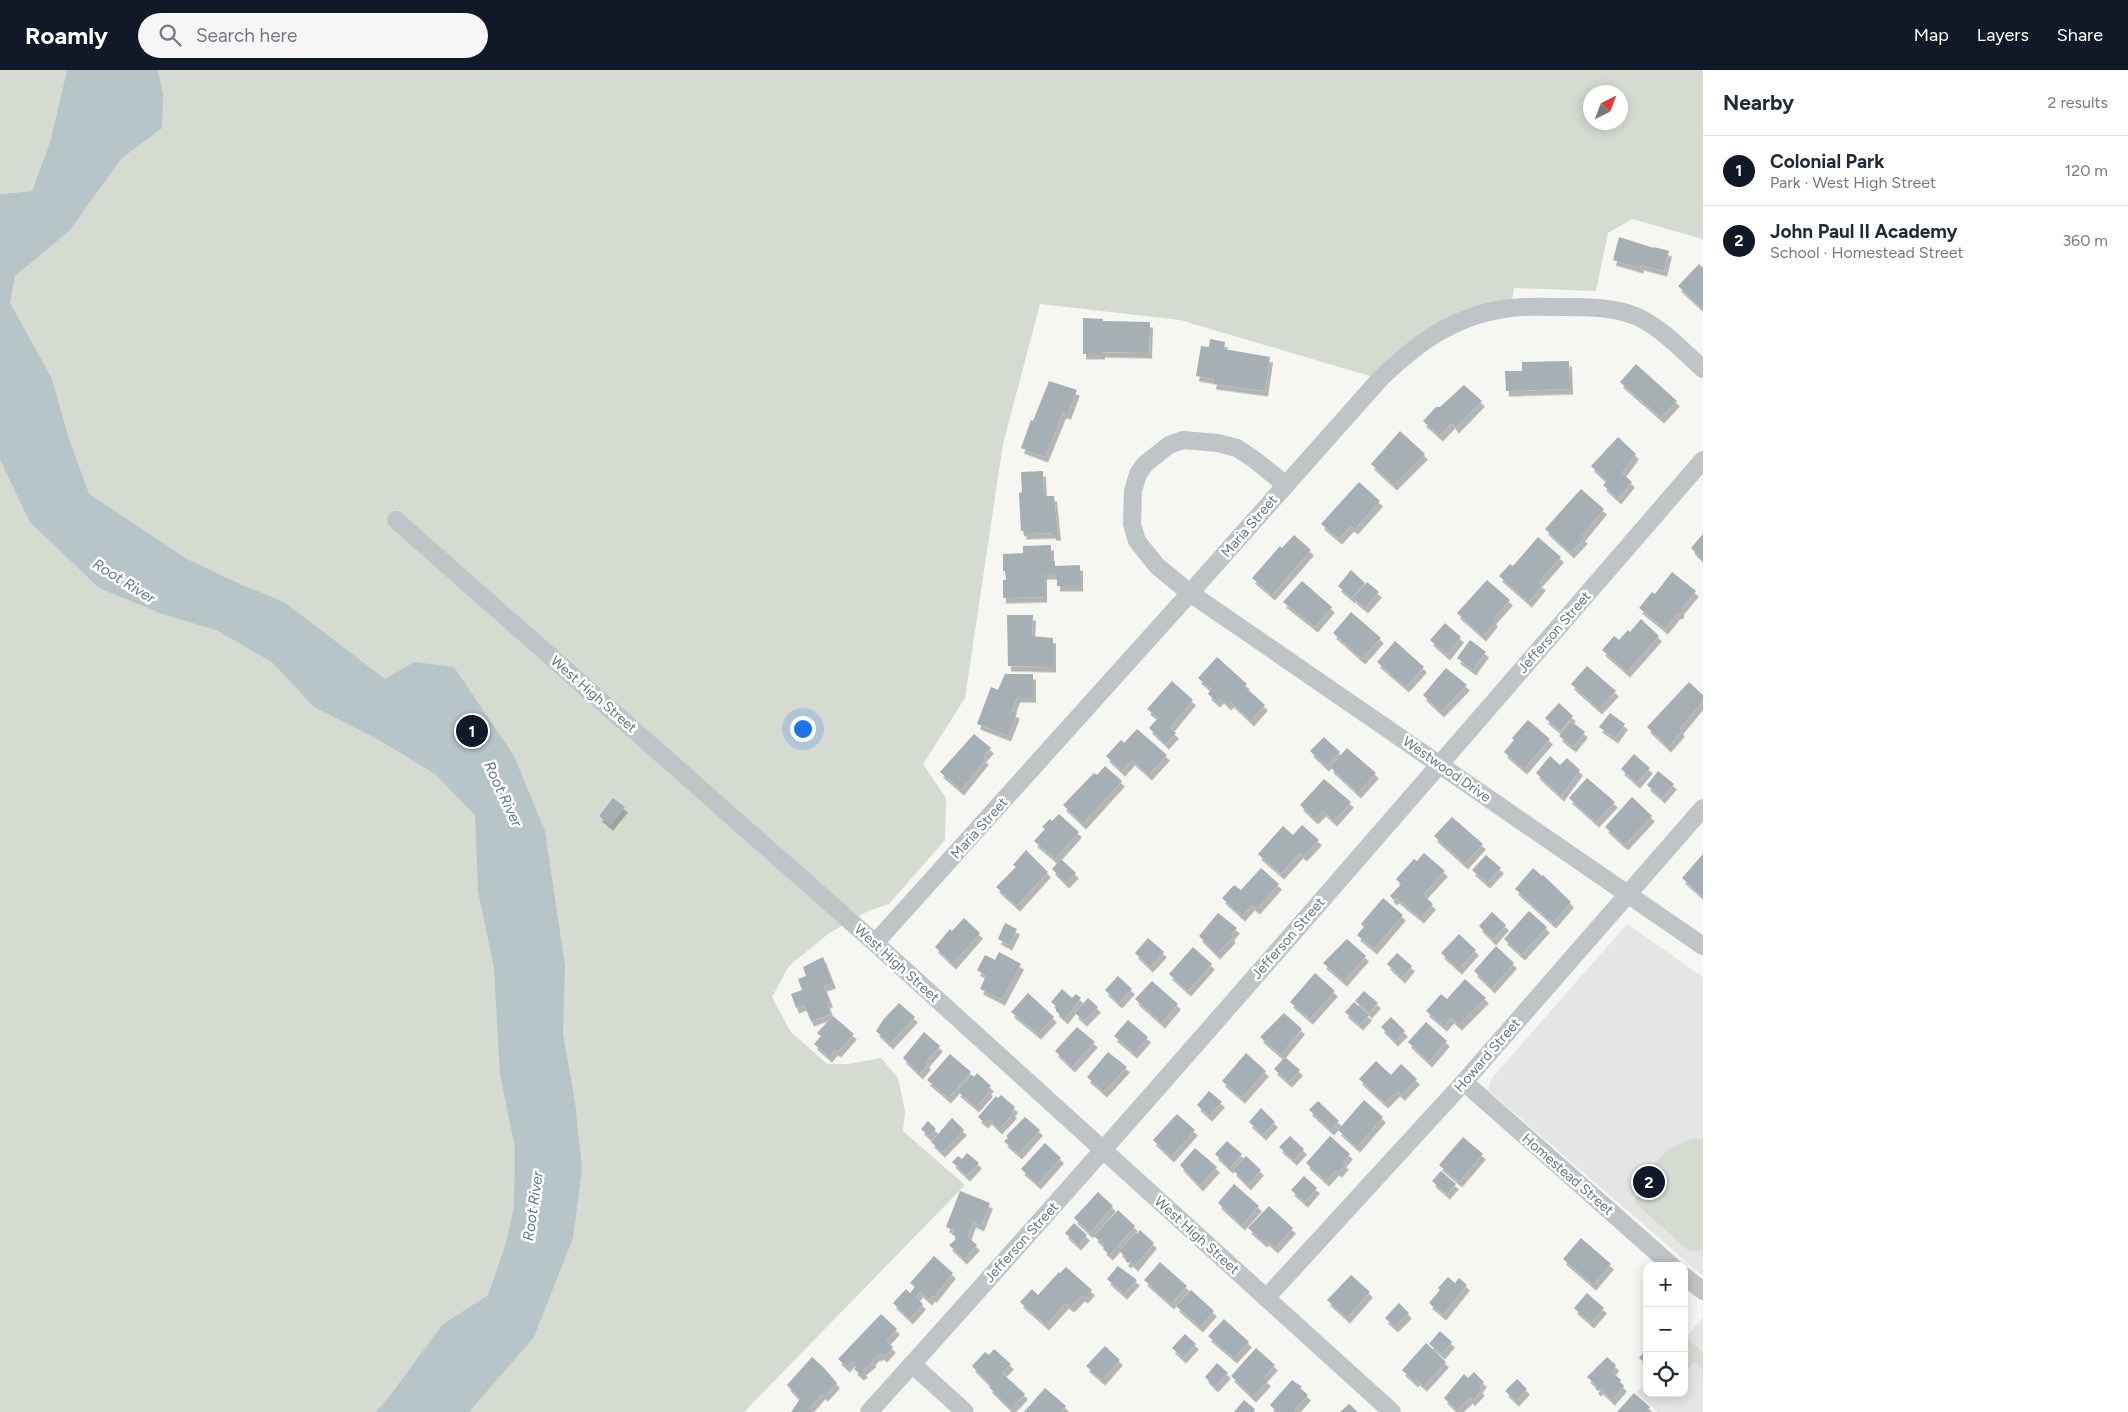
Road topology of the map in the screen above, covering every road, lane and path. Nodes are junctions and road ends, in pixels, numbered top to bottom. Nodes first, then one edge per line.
1 (1703, 369) edge
2 (1703, 460) edge
3 (1286, 485) junction
4 (396, 520) dead end
5 (1190, 593) junction
6 (1440, 764) junction
7 (1703, 808) edge
8 (1628, 894) junction
9 (875, 943) junction
10 (1703, 946) edge
11 (1464, 1082) junction
12 (1102, 1150) junction
13 (1667, 1262) edge
14 (1688, 1279) edge
15 (1703, 1291) edge
16 (1266, 1298) junction
17 (912, 1364) junction
18 (869, 1412) edge
19 (965, 1412) edge
20 (1392, 1412) edge

1 - 3 street, Maria Street
2 - 6 street, Jefferson Street
3 - 5 street, Maria Street
3 - 5 street, Westwood Drive
4 - 9 street, West High Street
5 - 6 street, Westwood Drive
5 - 9 street, Maria Street
6 - 8 street, Westwood Drive
6 - 12 street, Jefferson Street
7 - 8 street, Howard Street
8 - 10 street, Westwood Drive
8 - 11 street, Howard Street
9 - 12 street, West High Street
11 - 13 street, Homestead Street
11 - 16 street, Howard Street
12 - 16 street, West High Street
12 - 17 street, Jefferson Street
14 - 15 street
16 - 20 street, West High Street
17 - 18 street, Jefferson Street
17 - 19 street

